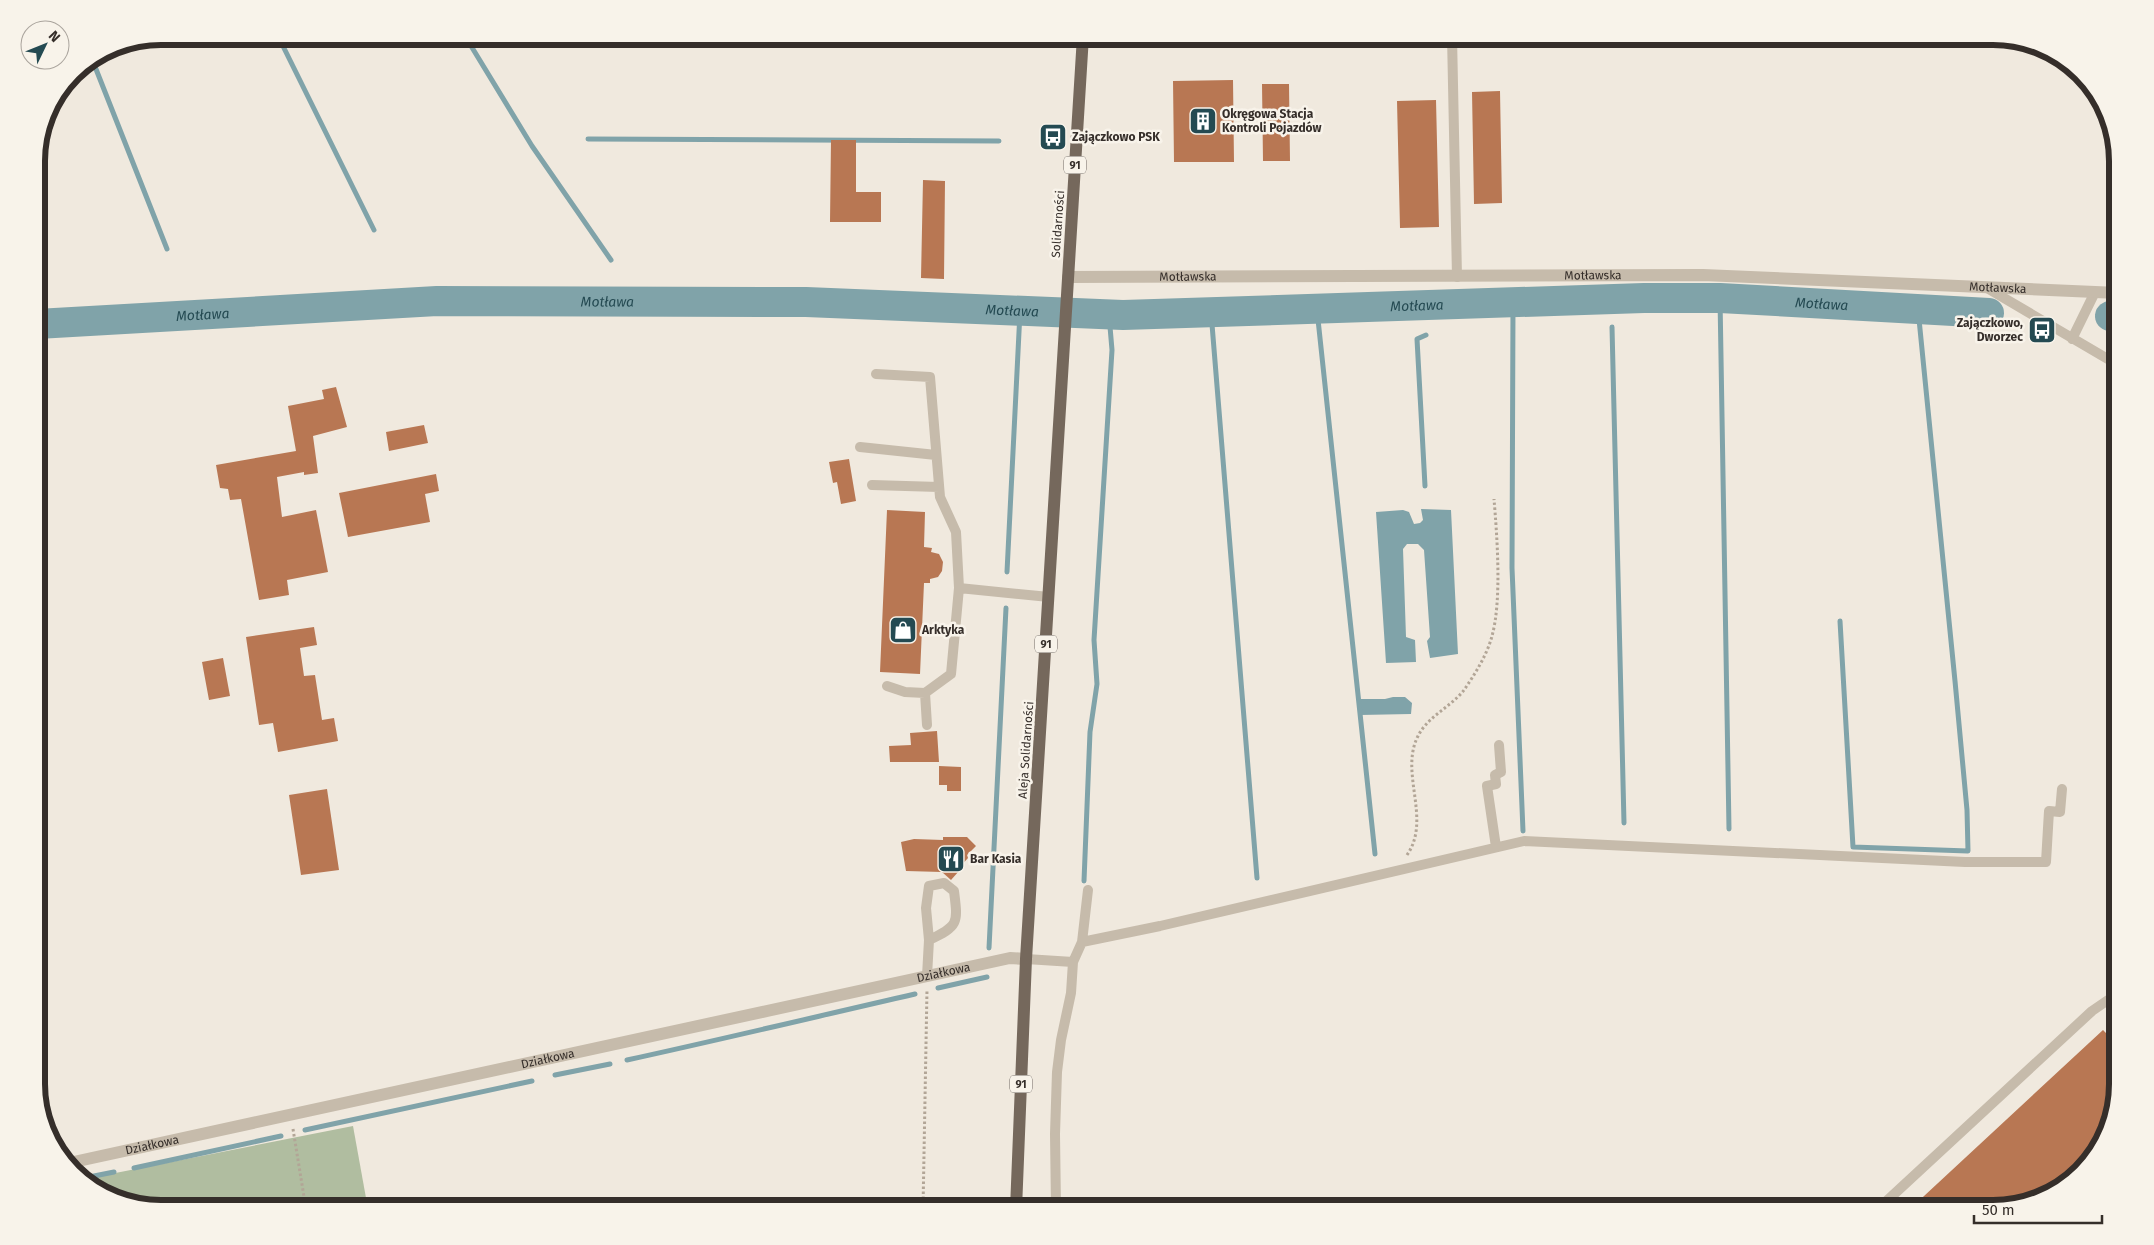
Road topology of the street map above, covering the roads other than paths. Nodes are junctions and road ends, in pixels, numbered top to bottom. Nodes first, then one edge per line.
1 (1083, 45) edge
2 (1452, 45) edge
3 (1068, 277) junction
4 (1457, 277) junction
5 (1985, 287) junction
6 (2095, 292) junction
7 (1068, 293) joint
8 (2109, 293) edge
9 (2072, 339) junction
10 (2109, 360) edge
11 (876, 374) dead end
12 (860, 447) dead end
13 (936, 455) junction
14 (872, 485) dead end
15 (939, 487) junction
16 (959, 588) junction
17 (1049, 597) junction
18 (887, 686) dead end
19 (925, 693) junction
20 (927, 725) dead end
21 (1499, 745) dead end
22 (2062, 789) dead end
23 (1496, 847) junction
24 (1088, 890) dead end
25 (929, 940) junction
26 (1082, 942) junction
27 (1026, 959) junction
28 (1073, 962) junction
29 (927, 976) junction
30 (2109, 1001) edge
31 (75, 1162) edge
32 (1016, 1200) edge
33 (1056, 1200) edge
34 (1888, 1200) edge

1 - 3 main road, Solidarności / 91
2 - 4 lane
3 - 4 street, Motławska
3 - 7 main road, Solidarności / 91
4 - 5 street, Motławska
5 - 6 street, Motławska
5 - 9 lane
6 - 8 street, Motławska
6 - 9 lane
7 - 17 main road, Aleja Solidarności / 91
9 - 10 lane
11 - 13 lane
12 - 13 lane
13 - 15 lane
14 - 15 lane
15 - 16 lane
16 - 17 lane
16 - 19 lane
17 - 27 main road, Aleja Solidarności / 91
18 - 19 lane
19 - 20 lane
21 - 23 lane
22 - 23 lane
23 - 26 lane
24 - 26 lane
25 - 25 lane
25 - 29 lane
26 - 28 lane
27 - 28 lane
27 - 29 street, Działkowa
27 - 32 main road, Aleja Solidarności / 91
28 - 33 lane
29 - 31 street, Działkowa
30 - 34 lane

